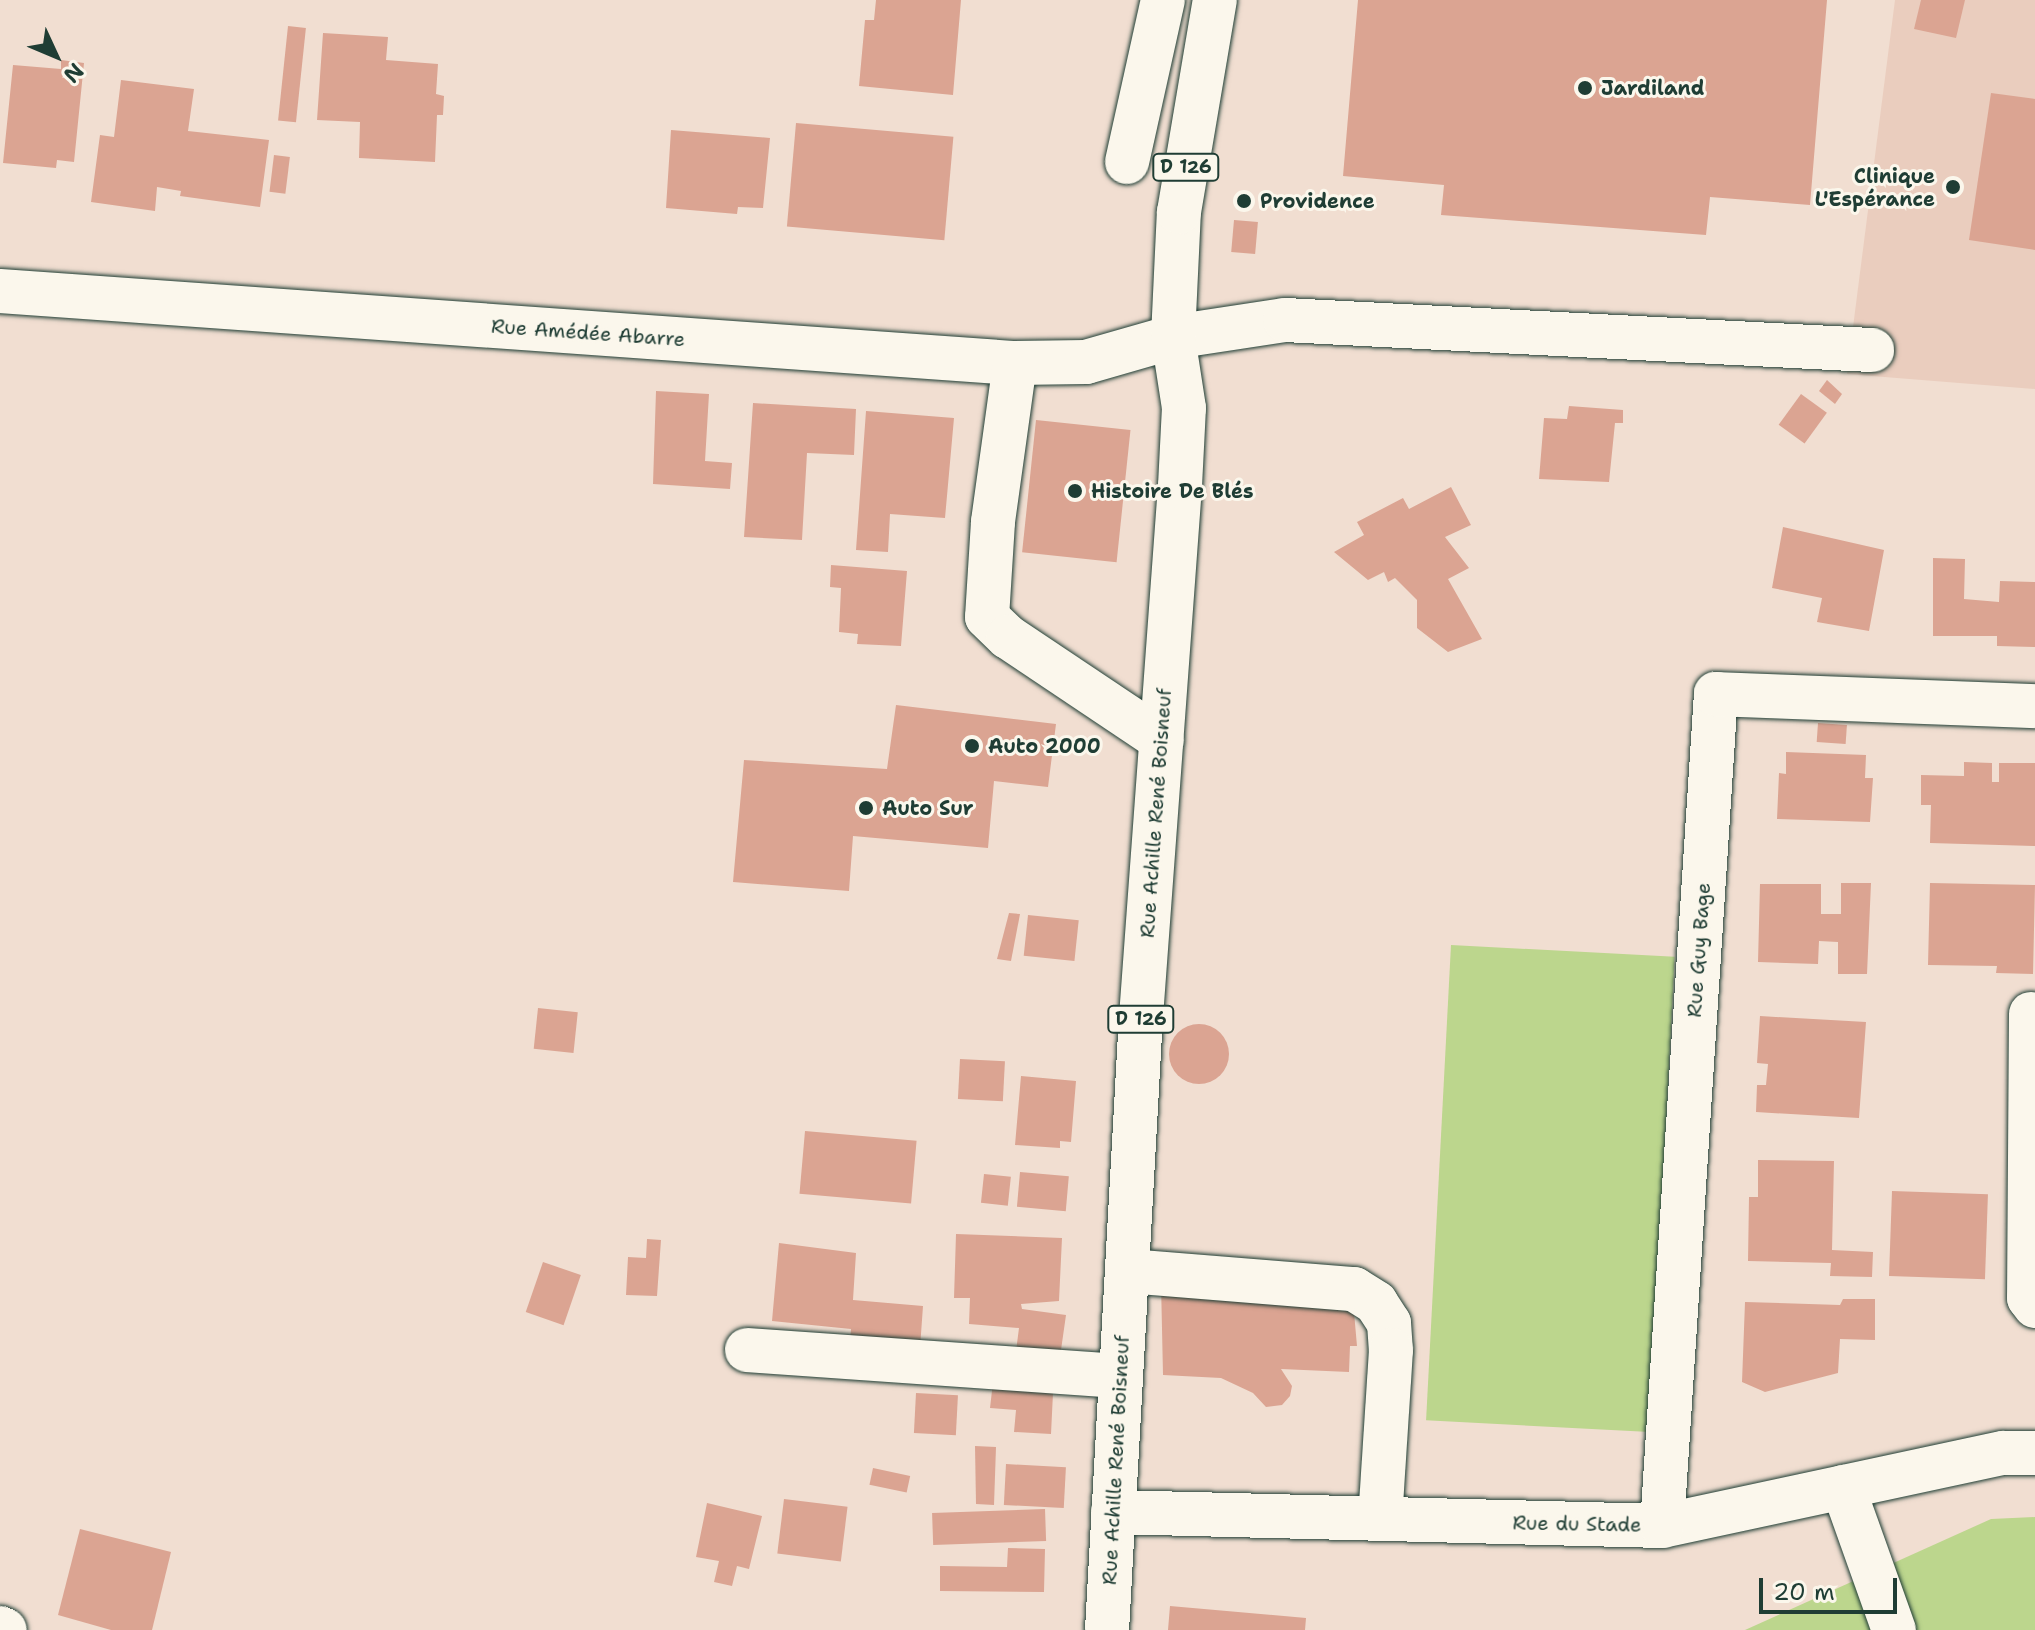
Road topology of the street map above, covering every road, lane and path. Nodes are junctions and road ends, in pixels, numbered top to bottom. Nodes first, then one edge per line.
1 (1163, 0) edge
2 (1215, 0) edge
3 (1127, 162) dead end
4 (0, 291) edge
5 (1173, 337) junction
6 (1872, 350) dead end
7 (1015, 363) junction
8 (2035, 706) edge
9 (1162, 740) junction
10 (2031, 1014) dead end
11 (1128, 1271) junction
12 (2035, 1306) edge
13 (747, 1350) dead end
14 (1118, 1376) junction
15 (2035, 1453) edge
16 (1843, 1487) junction
17 (1113, 1512) junction
18 (1380, 1519) junction
19 (1662, 1526) junction
20 (1107, 1630) edge
21 (1894, 1630) edge

1 - 3 street
2 - 5 street, Rue Achille René Boisneuf / D 126
4 - 7 street, Rue Amédée Abarre
5 - 6 street, Rue Amédée Abarre
5 - 7 street, Rue Amédée Abarre
5 - 9 street, Rue Achille René Boisneuf / D 126
7 - 9 street
8 - 19 street, Rue Guy Bage
9 - 11 street, Rue Achille René Boisneuf / D 126
10 - 12 street
11 - 14 street, Rue Achille René Boisneuf / D 126
11 - 18 street
13 - 14 street
14 - 17 street, Rue Achille René Boisneuf / D 126
15 - 16 street, Rue du Stade
16 - 19 street, Rue du Stade
16 - 21 street
17 - 18 street, Rue du Stade
17 - 20 street, Rue Achille René Boisneuf / D 126
18 - 19 street, Rue du Stade

